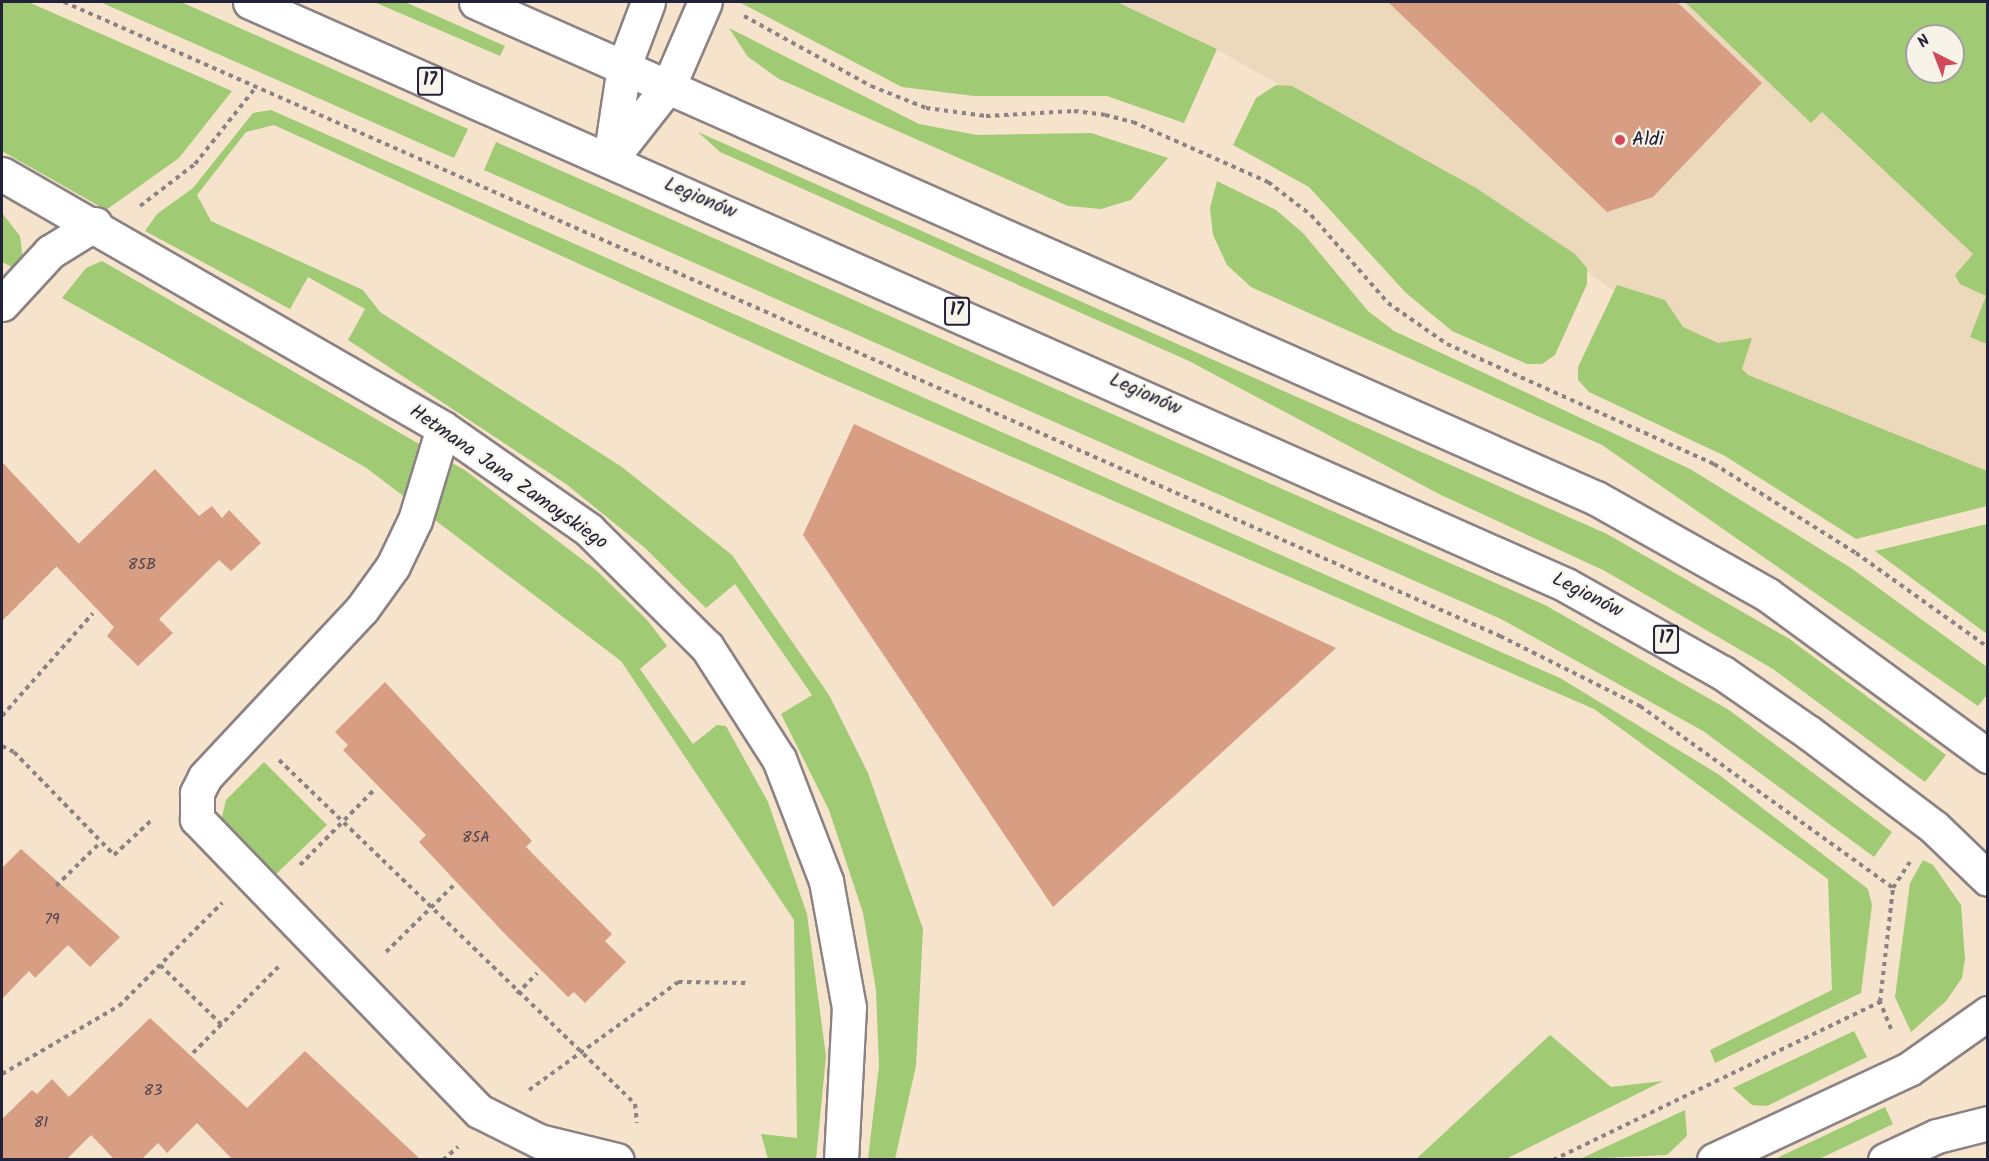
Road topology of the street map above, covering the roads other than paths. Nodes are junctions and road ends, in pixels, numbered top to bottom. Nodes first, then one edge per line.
1 (250, 2) edge
2 (476, 2) edge
3 (648, 2) edge
4 (705, 2) edge
5 (624, 66) junction
6 (669, 85) junction
7 (610, 160) junction
8 (2, 174) edge
9 (95, 224) junction
10 (2, 304) edge
11 (442, 428) junction
12 (1988, 756) edge
13 (1988, 879) edge
14 (1988, 1013) edge
15 (1988, 1123) edge
16 (617, 1160) edge
17 (841, 1160) edge
18 (1714, 1160) edge
19 (1885, 1160) edge

1 - 7 main road, Legionów / 17
2 - 5 main road
3 - 5 main road
4 - 6 main road
5 - 6 main road
5 - 7 main road
6 - 7 main road
6 - 12 main road
7 - 13 main road, Legionów / 17
8 - 9 main road, Hetmana Jana Zamoyskiego
9 - 10 main road
9 - 11 main road, Hetmana Jana Zamoyskiego
11 - 16 main road
11 - 17 main road, Hetmana Jana Zamoyskiego
14 - 18 main road
15 - 19 main road

